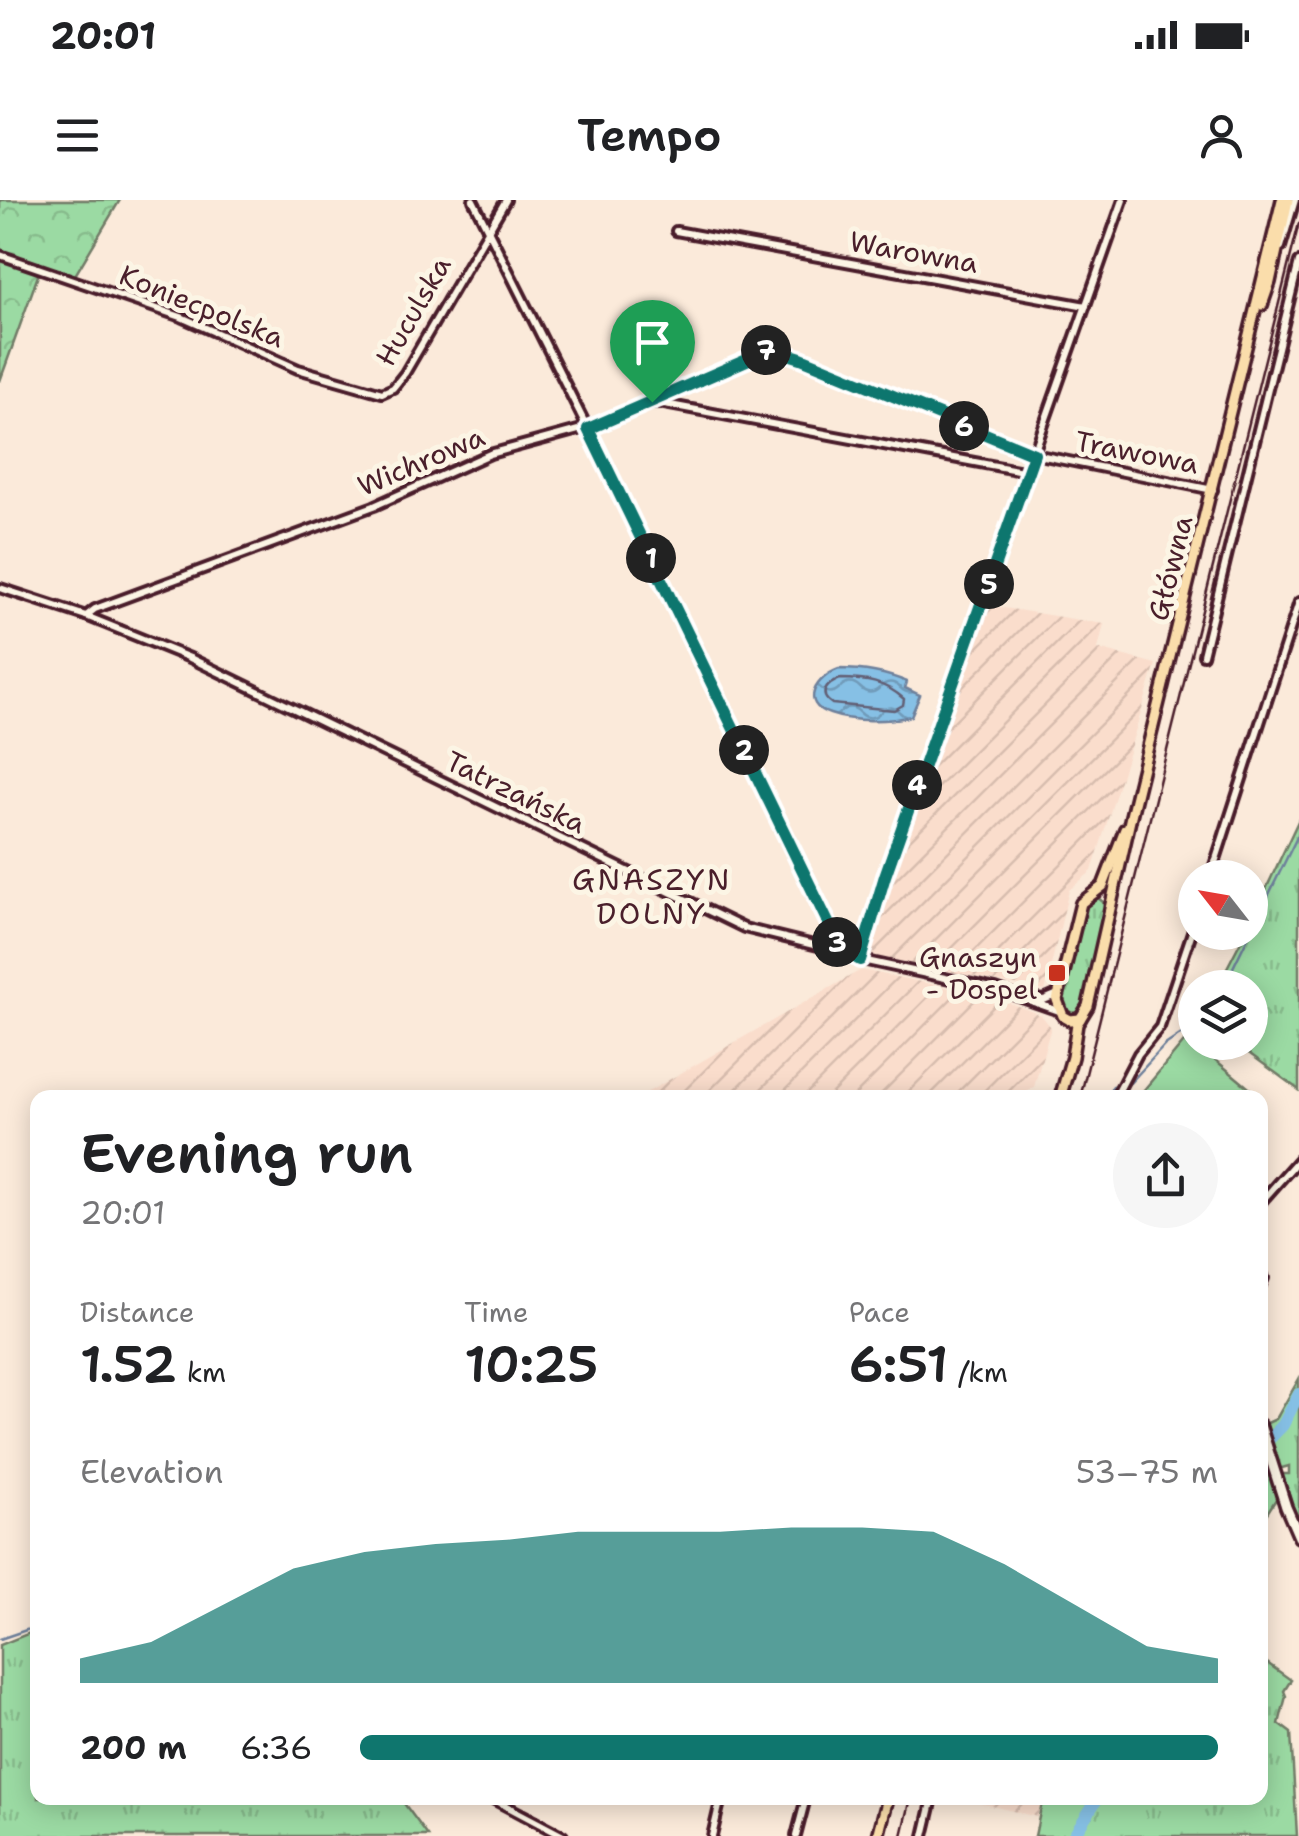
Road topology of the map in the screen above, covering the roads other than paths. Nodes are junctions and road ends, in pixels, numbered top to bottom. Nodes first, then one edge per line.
1 (472, 200) edge
2 (506, 200) edge
3 (1123, 200) edge
4 (1289, 200) edge
5 (490, 230) junction
6 (676, 231) dead end
7 (0, 255) edge
8 (1299, 262) edge
9 (1086, 306) junction
10 (1252, 331) junction
11 (774, 350) joint
12 (388, 391) joint
13 (652, 402) junction
14 (588, 429) junction
15 (1034, 454) junction
16 (1028, 472) junction
17 (1213, 490) junction
18 (0, 588) edge
19 (1299, 602) edge
20 (86, 616) junction
21 (1203, 655) dead end
22 (1130, 816) junction
23 (1216, 860) edge
24 (1096, 893) junction
25 (1110, 910) junction
26 (838, 943) junction
27 (1186, 950) edge
28 (860, 960) junction
29 (1058, 994) junction
30 (1021, 997) junction
31 (1063, 1015) junction
32 (1080, 1019) junction
33 (1064, 1081) junction
34 (1062, 1090) edge
35 (1118, 1090) edge
36 (1299, 1159) edge
37 (1268, 1195) edge
38 (1268, 1454) edge
39 (1299, 1537) edge
40 (504, 1805) edge
41 (719, 1805) edge
42 (804, 1805) edge
43 (886, 1805) edge
44 (931, 1805) edge
45 (563, 1836) edge
46 (712, 1836) edge
47 (796, 1836) edge
48 (878, 1836) edge
49 (924, 1836) edge

1 - 5 street
2 - 5 street, Huculska
3 - 9 street
4 - 10 main road, Główna
4 - 10 main road, Główna
5 - 12 street, Huculska
5 - 14 street
6 - 9 street, Warowna
7 - 12 street, Koniecpolska
8 - 21 street
9 - 15 street
10 - 17 main road, Główna
11 - 13 street, Wichrowa
11 - 15 street, Trawowa
13 - 14 street, Wichrowa
13 - 16 street
14 - 20 street, Wichrowa
14 - 26 street
15 - 16 street
15 - 17 street, Trawowa
16 - 28 street
17 - 22 main road, Główna
18 - 20 street, Tatrzańska
19 - 23 street
20 - 26 street, Tatrzańska
22 - 24 main road, Główna
22 - 25 main road, Główna
24 - 25 main road
24 - 29 main road, Główna
25 - 32 main road, Główna
26 - 28 street
27 - 35 street
28 - 30 street
29 - 30 street
29 - 31 main road, Główna
30 - 31 street
31 - 32 main road
31 - 33 main road, Główna
32 - 33 main road, Główna
33 - 34 main road
36 - 37 street
38 - 39 street
40 - 45 street
41 - 46 street
42 - 47 street
43 - 48 main road
44 - 49 street

